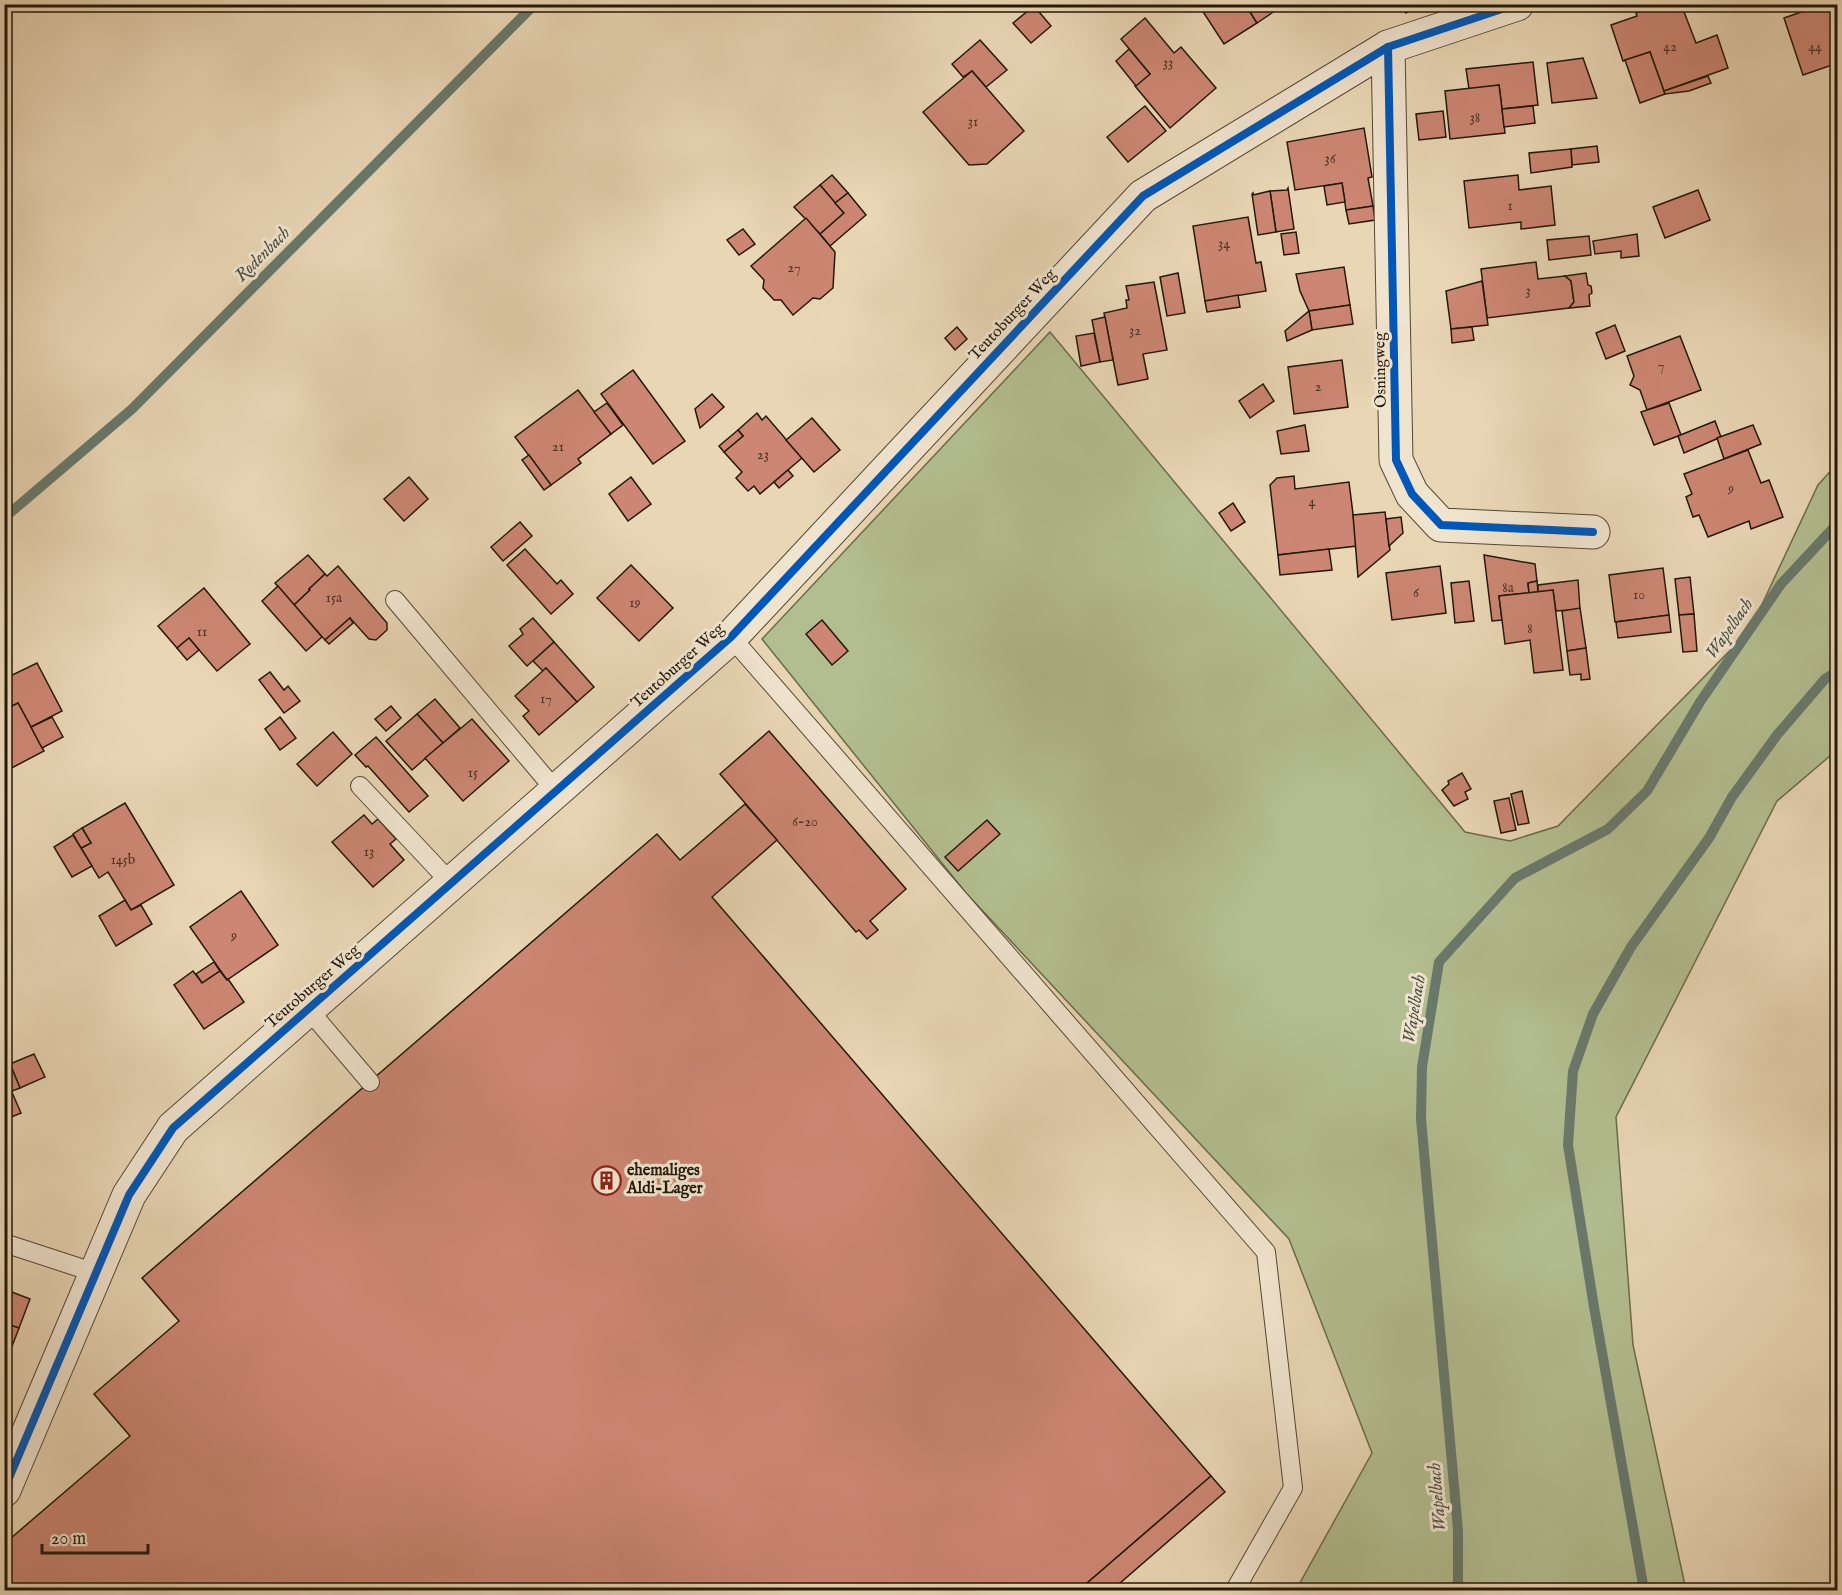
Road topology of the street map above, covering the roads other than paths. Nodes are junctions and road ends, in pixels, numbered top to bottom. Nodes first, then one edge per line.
1 (1517, 4) edge
2 (1388, 47) junction
3 (1593, 532) dead end
4 (395, 600) dead end
5 (731, 638) junction
6 (360, 786) dead end
7 (556, 791) junction
8 (452, 884) junction
9 (308, 1009) junction
10 (370, 1082) dead end
11 (4, 1243) edge
12 (96, 1274) junction
13 (4, 1490) edge
14 (1235, 1590) edge

1 - 2 street, Teutoburger Weg
2 - 3 street, Osningweg
2 - 5 street, Teutoburger Weg
4 - 7 lane
5 - 7 street, Teutoburger Weg
5 - 14 lane
6 - 8 lane
7 - 8 street, Teutoburger Weg
8 - 9 street, Teutoburger Weg
9 - 10 lane
9 - 12 street, Teutoburger Weg
11 - 12 lane
12 - 13 street, Teutoburger Weg

